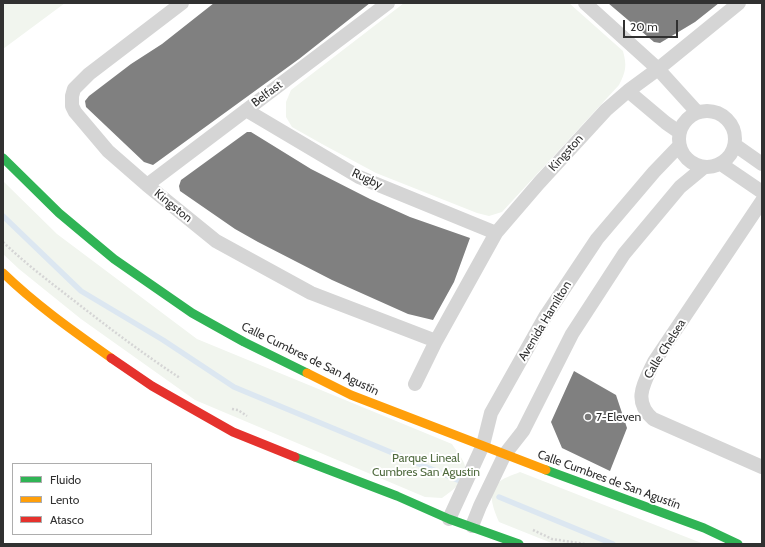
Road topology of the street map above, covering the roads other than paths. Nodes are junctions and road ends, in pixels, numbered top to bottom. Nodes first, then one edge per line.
1 (182, 3) edge
2 (388, 3) edge
3 (585, 3) edge
4 (740, 3) edge
5 (658, 69) junction
6 (628, 91) junction
7 (246, 110) junction
8 (697, 112) junction
9 (679, 139) junction
10 (735, 144) junction
11 (3, 158) edge
12 (721, 164) junction
13 (762, 164) edge
14 (703, 168) junction
15 (147, 185) junction
16 (762, 192) edge
17 (762, 201) edge
18 (496, 233) junction
19 (3, 274) edge
20 (436, 341) junction
21 (415, 384) dead end
22 (483, 445) junction
23 (505, 454) junction
24 (762, 467) edge
25 (449, 518) junction
26 (472, 526) junction
27 (519, 544) edge
28 (738, 544) edge

1 - 15 street, Kingston
2 - 7 street, Belfast
3 - 5 street
4 - 5 street, Kingston
5 - 6 street, Kingston
5 - 8 street
6 - 9 street
6 - 18 street, Kingston
7 - 15 street, Belfast
7 - 18 street, Rugby
8 - 9 street
8 - 10 street
9 - 14 street
9 - 22 street, Avenida Hamilton
10 - 12 street
10 - 13 street
11 - 22 street, Calle Cumbres de San Agustín
12 - 14 street
12 - 16 street
14 - 23 street
15 - 20 street, Kingston
17 - 24 street, Calle Chelsea
18 - 20 street, Kingston
19 - 25 street
20 - 21 street, Kingston
22 - 23 street, Calle Cumbres de San Agustín
22 - 25 street, Avenida Hamilton
23 - 26 street
23 - 28 street, Calle Cumbres de San Agustín
25 - 26 street
26 - 27 street

